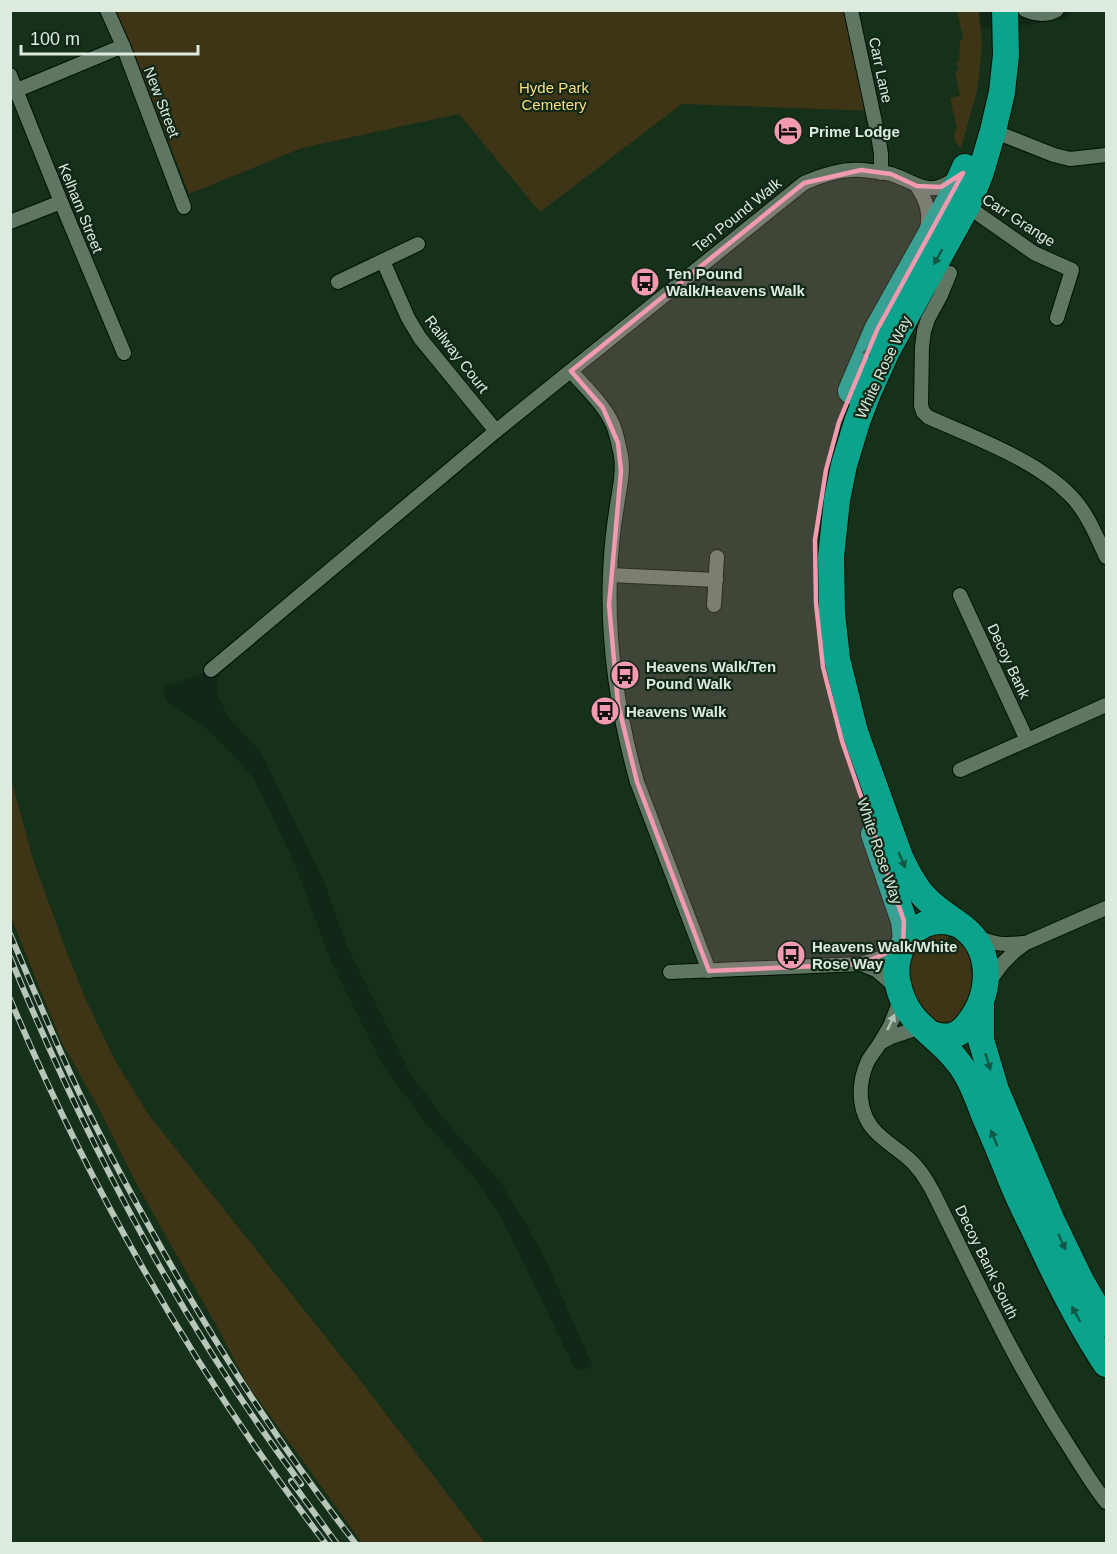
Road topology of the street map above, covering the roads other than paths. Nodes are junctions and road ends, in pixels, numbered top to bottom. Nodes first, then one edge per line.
1 (107, 10) edge
2 (851, 10) edge
3 (987, 10) edge
4 (1005, 10) edge
5 (1025, 10) edge
6 (1058, 10) edge
7 (123, 46) junction
8 (10, 75) edge
9 (14, 92) edge
10 (993, 132) junction
11 (1107, 155) edge
12 (881, 173) junction
13 (963, 173) junction
14 (917, 186) junction
15 (61, 202) junction
16 (967, 206) junction
17 (184, 207) dead end
18 (10, 222) edge
19 (926, 243) junction
20 (418, 244) dead end
21 (383, 261) junction
22 (950, 273) dead end
23 (338, 282) dead end
24 (1057, 318) dead end
25 (124, 353) dead end
26 (571, 371) junction
27 (496, 431) junction
28 (717, 556) dead end
29 (1107, 557) edge
30 (610, 575) junction
31 (716, 580) junction
32 (960, 595) dead end
33 (714, 605) dead end
34 (211, 670) dead end
35 (1107, 705) edge
36 (1027, 740) junction
37 (960, 770) dead end
38 (1107, 908) edge
39 (963, 928) junction
40 (904, 943) junction
41 (1026, 943) junction
42 (861, 964) junction
43 (709, 971) junction
44 (670, 972) dead end
45 (900, 994) junction
46 (983, 995) junction
47 (926, 1030) junction
48 (880, 1043) junction
49 (1107, 1324) edge
50 (1107, 1364) edge
51 (1107, 1502) edge

1 - 7 street, New Street
2 - 12 street, Carr Lane
3 - 13 highway, White Rose Way
4 - 10 highway, White Rose Way
5 - 6 street
7 - 9 street
7 - 17 street, New Street
8 - 9 street, Kelham Street
9 - 15 street, Kelham Street
10 - 11 street
10 - 16 highway, White Rose Way
12 - 14 street, Ten Pound Walk
12 - 26 street, Ten Pound Walk
13 - 14 street, Ten Pound Walk
13 - 19 highway, White Rose Way
14 - 19 street
15 - 18 street
15 - 25 street, Kelham Street
16 - 24 street, Carr Grange
16 -> 39 highway, White Rose Way
40 -> 19 highway, White Rose Way
20 - 21 street
21 - 23 street
21 - 27 street, Railway Court
22 - 29 street
26 - 27 street
26 - 30 street
27 - 34 street
28 - 31 street
30 - 31 street
30 - 43 street
31 - 33 street
32 - 36 street, Decoy Bank
35 - 36 street
36 - 37 street
38 - 41 street
39 - 40 highway
39 - 41 street
39 - 46 highway, White Rose Way
40 - 42 street
40 - 45 highway, White Rose Way
41 - 46 street
42 - 43 street
42 - 45 street
43 - 44 street
45 - 47 highway
48 -> 45 street, Decoy Bank South
46 - 47 highway
46 -> 49 highway, White Rose Way
47 - 48 street
50 -> 47 highway
48 - 51 street, Decoy Bank South

